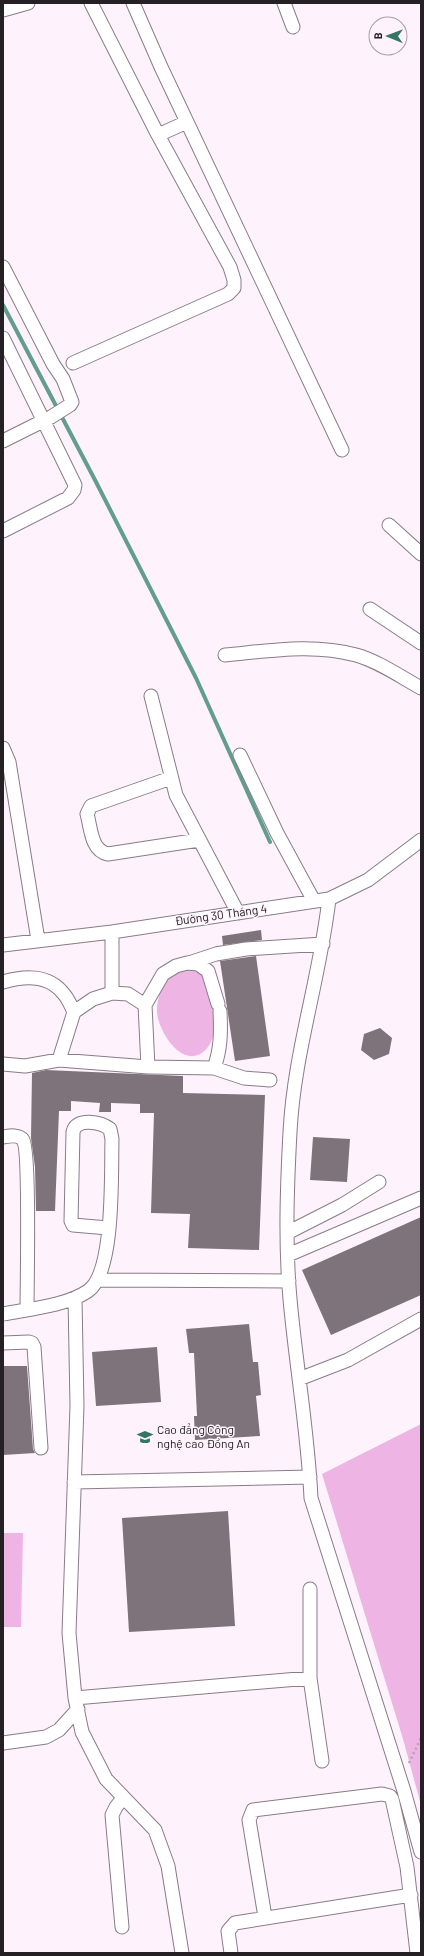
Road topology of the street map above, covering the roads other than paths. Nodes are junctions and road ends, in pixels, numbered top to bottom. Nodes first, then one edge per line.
1 (28, 3) edge
2 (91, 3) edge
3 (133, 3) edge
4 (284, 3) edge
5 (3, 10) edge
6 (293, 27) dead end
7 (187, 122) junction
8 (158, 135) junction
9 (3, 267) edge
10 (3, 338) edge
11 (73, 363) dead end
12 (48, 419) junction
13 (3, 441) edge
14 (342, 450) dead end
15 (389, 525) dead end
16 (3, 531) edge
17 (421, 554) edge
18 (370, 609) dead end
19 (421, 643) edge
20 (225, 655) dead end
21 (421, 688) edge
22 (151, 696) dead end
23 (3, 748) edge
24 (240, 755) dead end
25 (171, 778) junction
26 (3, 785) edge
27 (16, 806) junction
28 (199, 840) junction
29 (421, 840) edge
30 (329, 899) junction
31 (314, 901) junction
32 (238, 913) junction
33 (112, 932) junction
34 (38, 940) junction
35 (323, 944) junction
36 (3, 945) edge
37 (187, 964) junction
38 (3, 982) edge
39 (112, 993) junction
40 (145, 1005) junction
41 (74, 1012) junction
42 (59, 1060) junction
43 (3, 1064) edge
44 (148, 1067) junction
45 (214, 1068) junction
46 (270, 1080) dead end
47 (3, 1137) edge
48 (379, 1182) dead end
49 (421, 1198) edge
50 (108, 1228) junction
51 (287, 1233) junction
52 (288, 1255) junction
53 (98, 1280) junction
54 (289, 1281) junction
55 (75, 1298) junction
56 (27, 1309) junction
57 (3, 1314) edge
58 (421, 1319) edge
59 (3, 1343) edge
60 (299, 1379) junction
61 (41, 1448) dead end
62 (310, 1477) junction
63 (74, 1482) junction
64 (310, 1589) dead end
65 (310, 1678) junction
66 (76, 1703) junction
67 (3, 1743) edge
68 (322, 1761) dead end
69 (123, 1798) junction
70 (421, 1852) edge
71 (411, 1895) junction
72 (264, 1917) junction
73 (122, 1927) dead end
74 (182, 1953) edge
75 (231, 1953) edge
76 (417, 1953) edge

1 - 5 street
2 - 8 street
3 - 7 street
4 - 6 street
7 - 8 street
7 - 14 street
8 - 11 street
9 - 12 street
10 - 12 street
12 - 13 street
12 - 16 street
15 - 17 street
18 - 19 street
20 - 21 street
22 - 25 street
23 - 27 street
24 - 31 street
25 - 28 street
25 - 28 street
26 - 27 street
27 - 34 street
28 - 32 street
29 - 30 street, Đường 30 Tháng 4
30 - 31 street, Đường 30 Tháng 4
30 - 35 street
31 - 32 street, Đường 30 Tháng 4
32 - 33 street, Đường 30 Tháng 4
33 - 34 street, Đường 30 Tháng 4
33 - 39 street
34 - 36 street, Đường 30 Tháng 4
35 - 37 street
35 - 51 street
37 - 40 street
37 - 45 street
38 - 41 street
39 - 40 street
39 - 41 street
40 - 44 street
41 - 42 street
42 - 43 street
42 - 44 street
44 - 45 street
45 - 46 street
47 - 56 street
48 - 51 street
49 - 52 street
50 - 50 street
50 - 53 street
51 - 52 street
52 - 54 street
53 - 54 street
53 - 55 street
54 - 60 street
55 - 56 street
55 - 63 street
56 - 57 street
58 - 60 street
59 - 61 street
60 - 62 street
62 - 63 street
62 - 70 street
63 - 66 street
64 - 65 street
65 - 66 street
65 - 68 street
66 - 67 street
66 - 69 street
69 - 73 street
69 - 74 street
71 - 72 street
71 - 72 street
71 - 76 street
72 - 75 street

